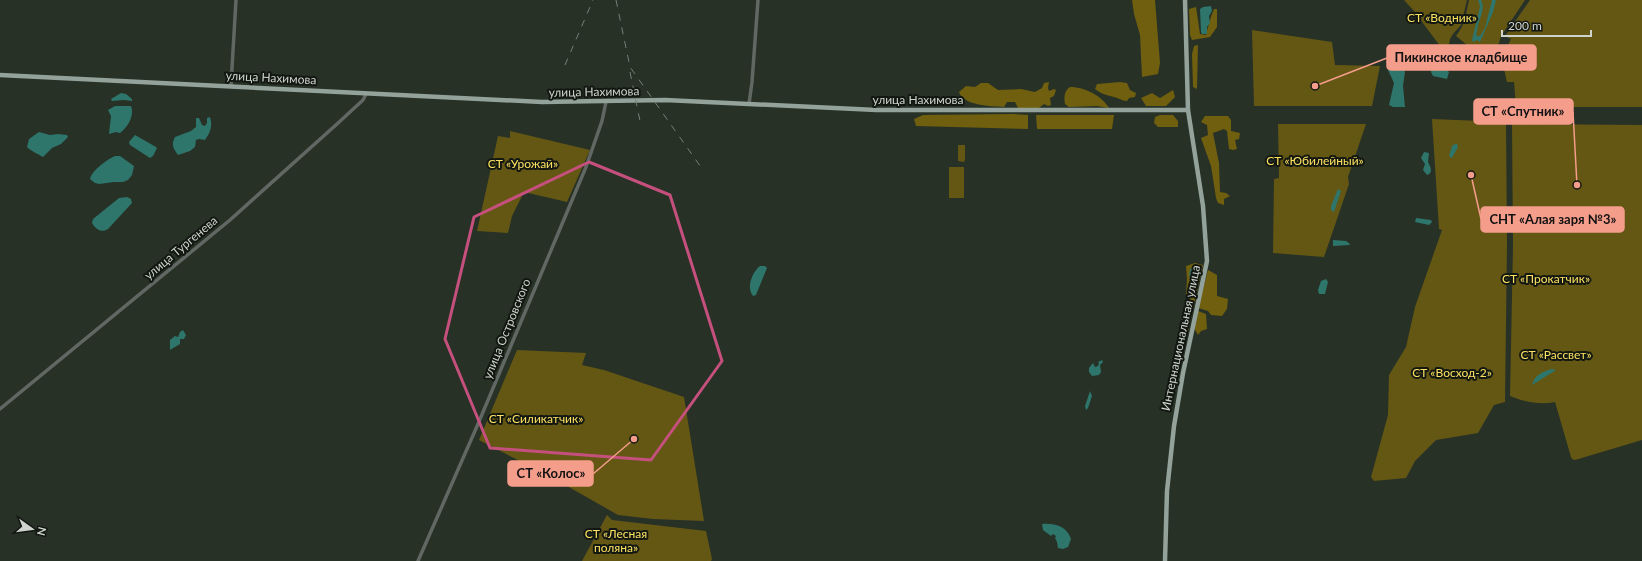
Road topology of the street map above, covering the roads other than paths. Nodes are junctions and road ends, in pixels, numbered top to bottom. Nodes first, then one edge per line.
1 (236, 0) edge
2 (758, 0) edge
3 (1185, 0) edge
4 (0, 75) edge
5 (231, 85) junction
6 (366, 94) junction
7 (606, 102) junction
8 (749, 104) junction
9 (1188, 110) junction
10 (0, 409) edge
11 (418, 561) edge
12 (1165, 561) edge

1 - 5 street
2 - 8 street
3 - 9 main road, Интернациональная улица
4 - 5 main road, улица Нахимова
5 - 6 main road, улица Нахимова
6 - 7 main road, улица Нахимова
6 - 10 street, улица Тургенева
7 - 8 main road, улица Нахимова
7 - 11 street, улица Островского
8 - 9 main road, улица Нахимова
9 - 12 main road, Интернациональная улица

